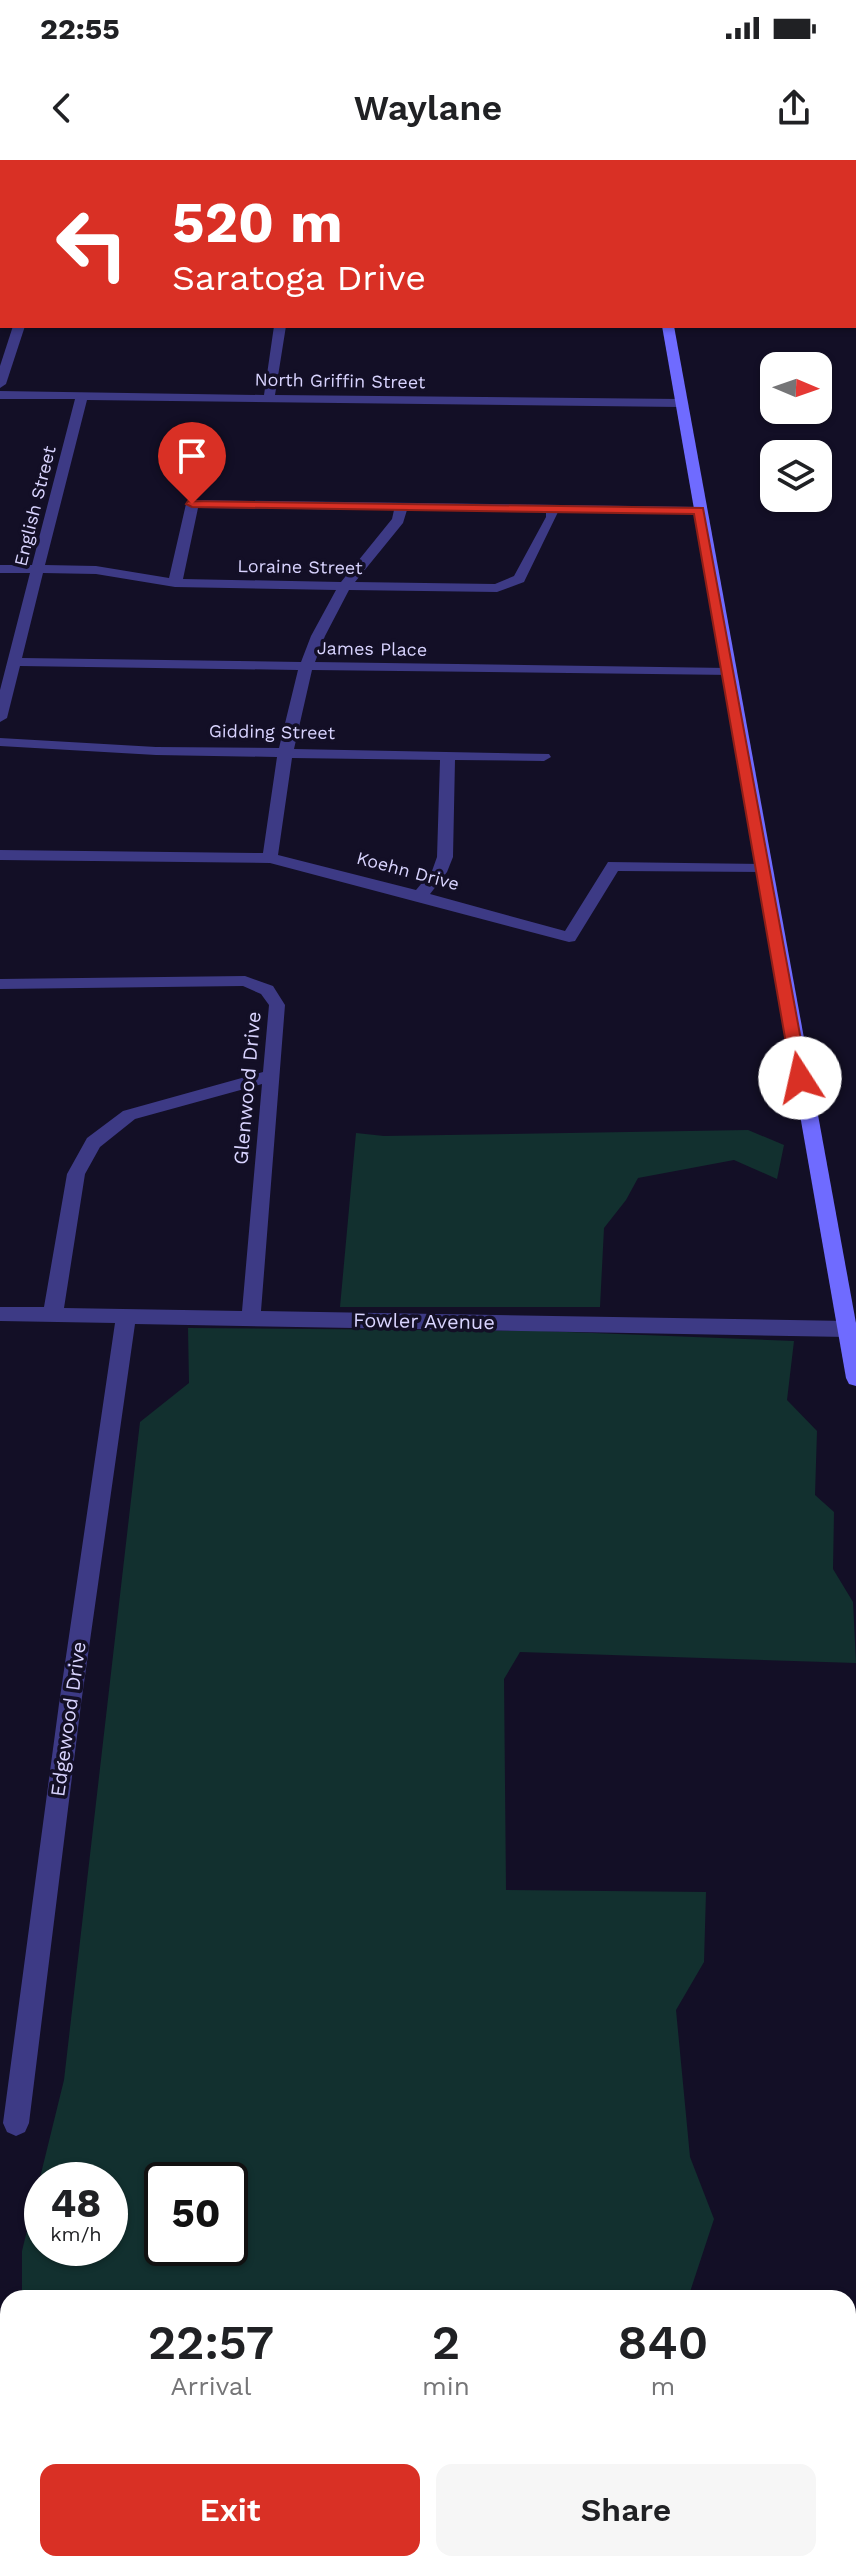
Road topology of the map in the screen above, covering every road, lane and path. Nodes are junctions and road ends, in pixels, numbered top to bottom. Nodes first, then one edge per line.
1 (18, 328) edge
2 (280, 328) edge
3 (668, 328) edge
4 (0, 384) edge
5 (0, 395) edge
6 (82, 396) junction
7 (269, 398) junction
8 (680, 403) junction
9 (401, 507) junction
10 (552, 507) junction
11 (699, 510) junction
12 (0, 569) edge
13 (37, 570) junction
14 (175, 583) junction
15 (346, 585) junction
16 (0, 650) edge
17 (16, 656) junction
18 (308, 666) junction
19 (728, 672) junction
20 (0, 718) edge
21 (0, 742) edge
22 (285, 752) junction
23 (448, 755) junction
24 (544, 757) dead end
25 (0, 855) edge
26 (270, 858) junction
27 (763, 869) junction
28 (420, 895) junction
29 (0, 984) edge
30 (270, 1076) junction
31 (0, 1314) edge
32 (53, 1315) junction
33 (126, 1315) junction
34 (251, 1317) junction
35 (847, 1329) junction
36 (856, 1378) edge
37 (16, 2123) dead end

1 - 4 street
2 - 7 street
3 - 8 main road
5 - 6 street, North Griffin Street
6 - 7 street, North Griffin Street
6 - 13 street, English Street
7 - 8 street, North Griffin Street
8 - 11 main road
9 - 10 street
9 - 14 street
9 - 15 street
10 - 11 street
10 - 15 street, Loraine Street
11 - 19 main road
12 - 13 street, Loraine Street
13 - 14 street, Loraine Street
13 - 17 street, English Street
14 - 15 street, Loraine Street
15 - 18 street
16 - 17 street, James Place
17 - 18 street, James Place
17 - 20 street, English Street
18 - 19 street, James Place
18 - 22 street
19 - 27 main road
21 - 22 street, Gidding Street
22 - 23 street, Gidding Street
22 - 26 street
23 - 24 street, Gidding Street
23 - 28 street
25 - 26 street, Koehn Drive
26 - 28 street, Koehn Drive
27 - 28 street, Koehn Drive
27 - 35 main road
29 - 30 street, Glenwood Drive
30 - 32 street
30 - 34 street, Glenwood Drive
31 - 32 street, Fowler Avenue
32 - 33 street, Fowler Avenue
33 - 34 street, Fowler Avenue
33 - 37 street, Edgewood Drive
34 - 35 street, Fowler Avenue
35 - 36 main road

